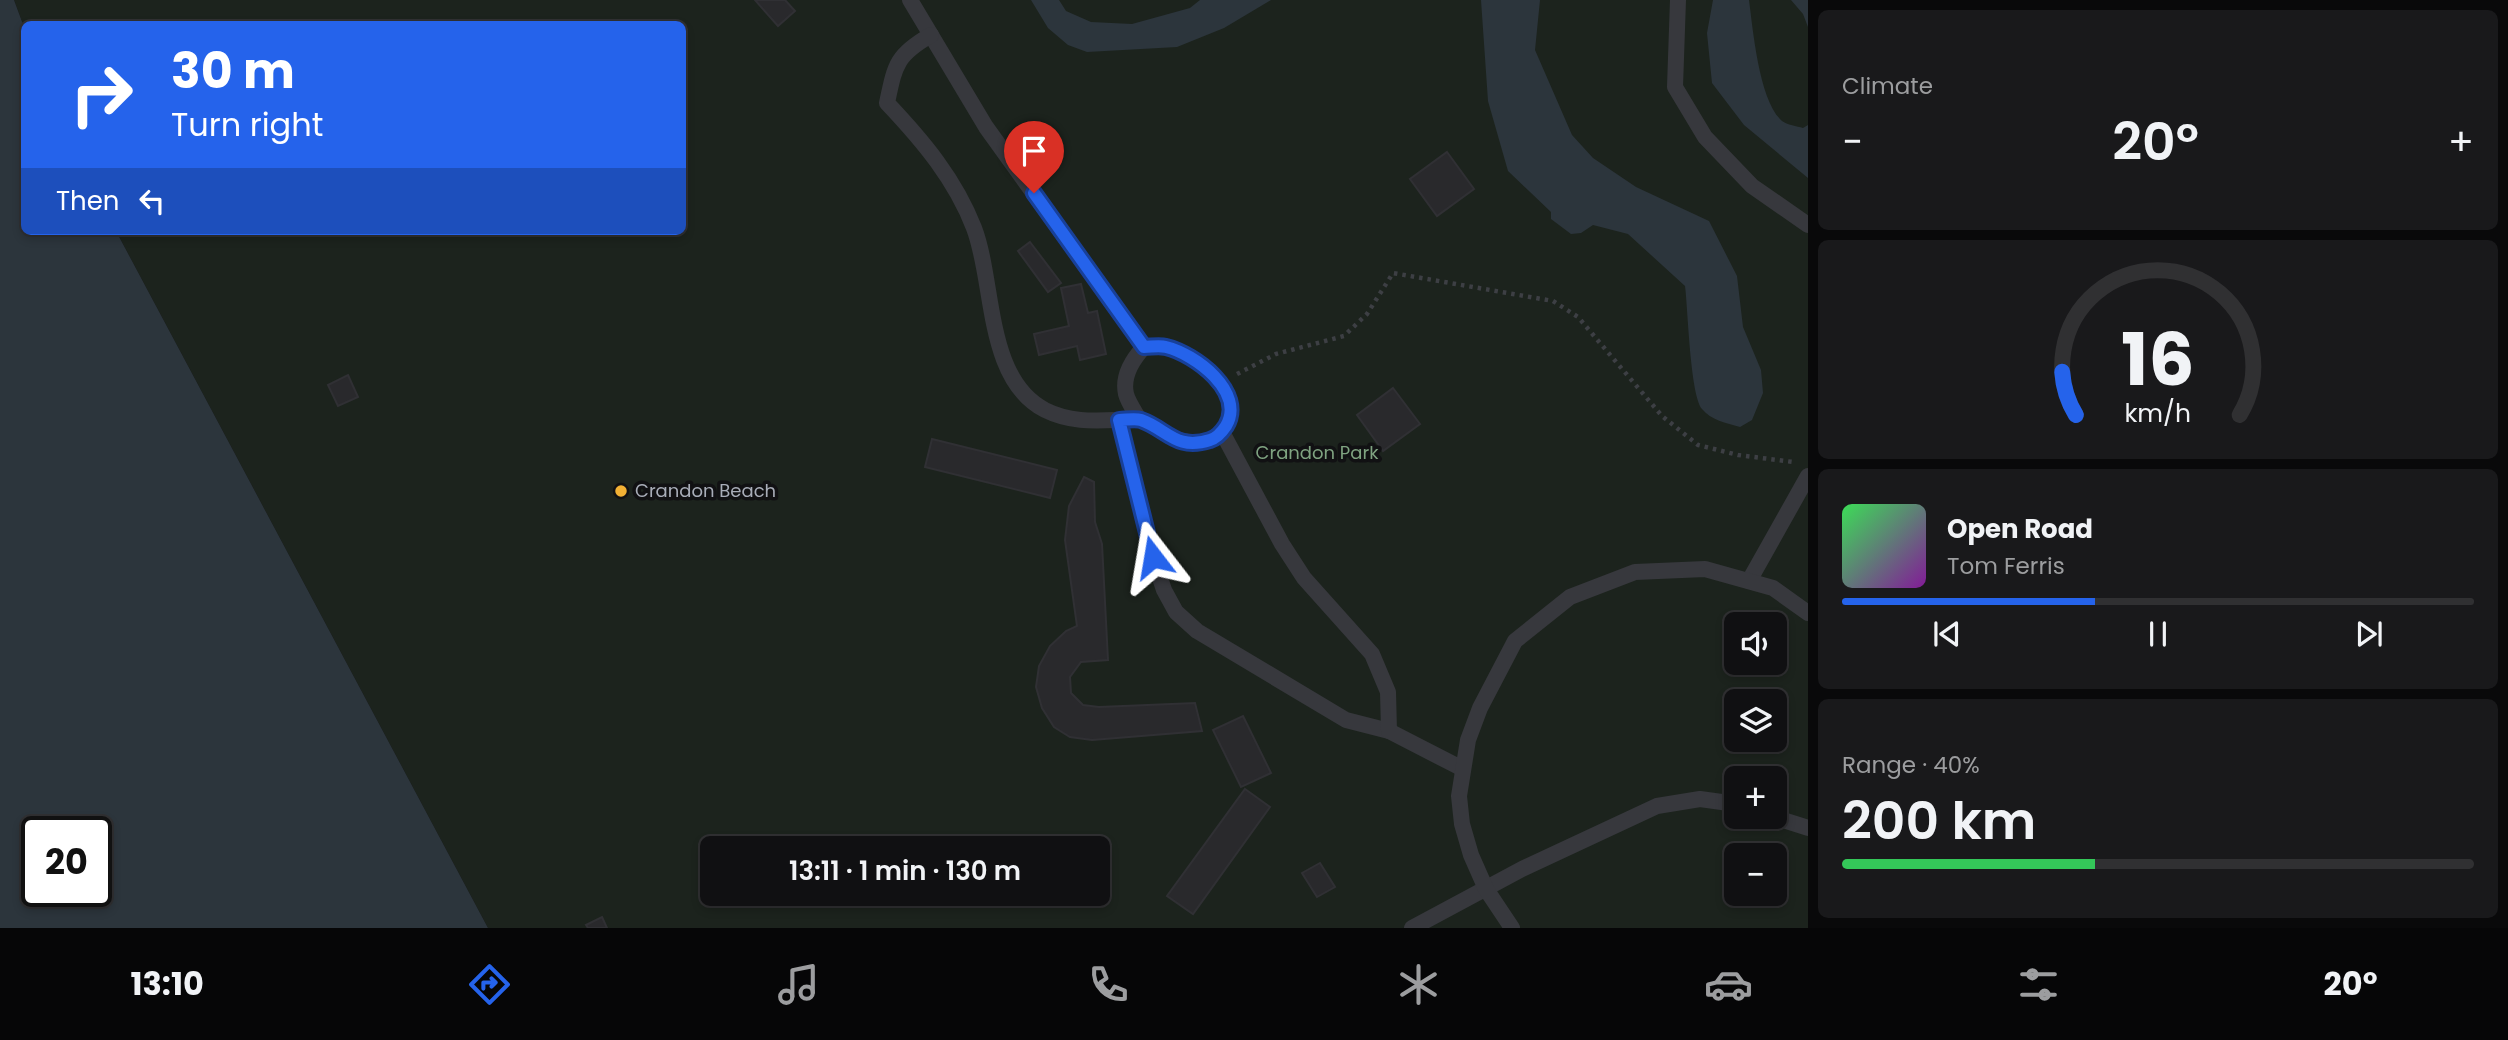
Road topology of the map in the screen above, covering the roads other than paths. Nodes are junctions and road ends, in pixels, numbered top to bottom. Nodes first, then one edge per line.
1 (910, 0) edge
2 (1678, 0) edge
3 (931, 35) junction
4 (1808, 225) edge
5 (1144, 347) junction
6 (1139, 419) junction
7 (1119, 420) junction
8 (1222, 432) junction
9 (1808, 476) edge
10 (1749, 581) junction
11 (1808, 612) edge
12 (1389, 731) junction
13 (1463, 769) junction
14 (1724, 802) edge
15 (1787, 821) edge
16 (1808, 828) edge
17 (1486, 889) junction
18 (1412, 928) edge
19 (1512, 928) edge

1 - 3 lane
2 - 4 lane
3 - 5 lane
3 - 7 lane
5 - 6 lane
5 - 8 lane
6 - 7 lane
6 - 8 lane
7 - 12 lane
8 - 12 lane
9 - 10 lane
10 - 11 lane
10 - 13 lane
12 - 13 lane
13 - 17 lane
14 - 17 lane
15 - 16 lane
17 - 18 lane
17 - 19 lane

